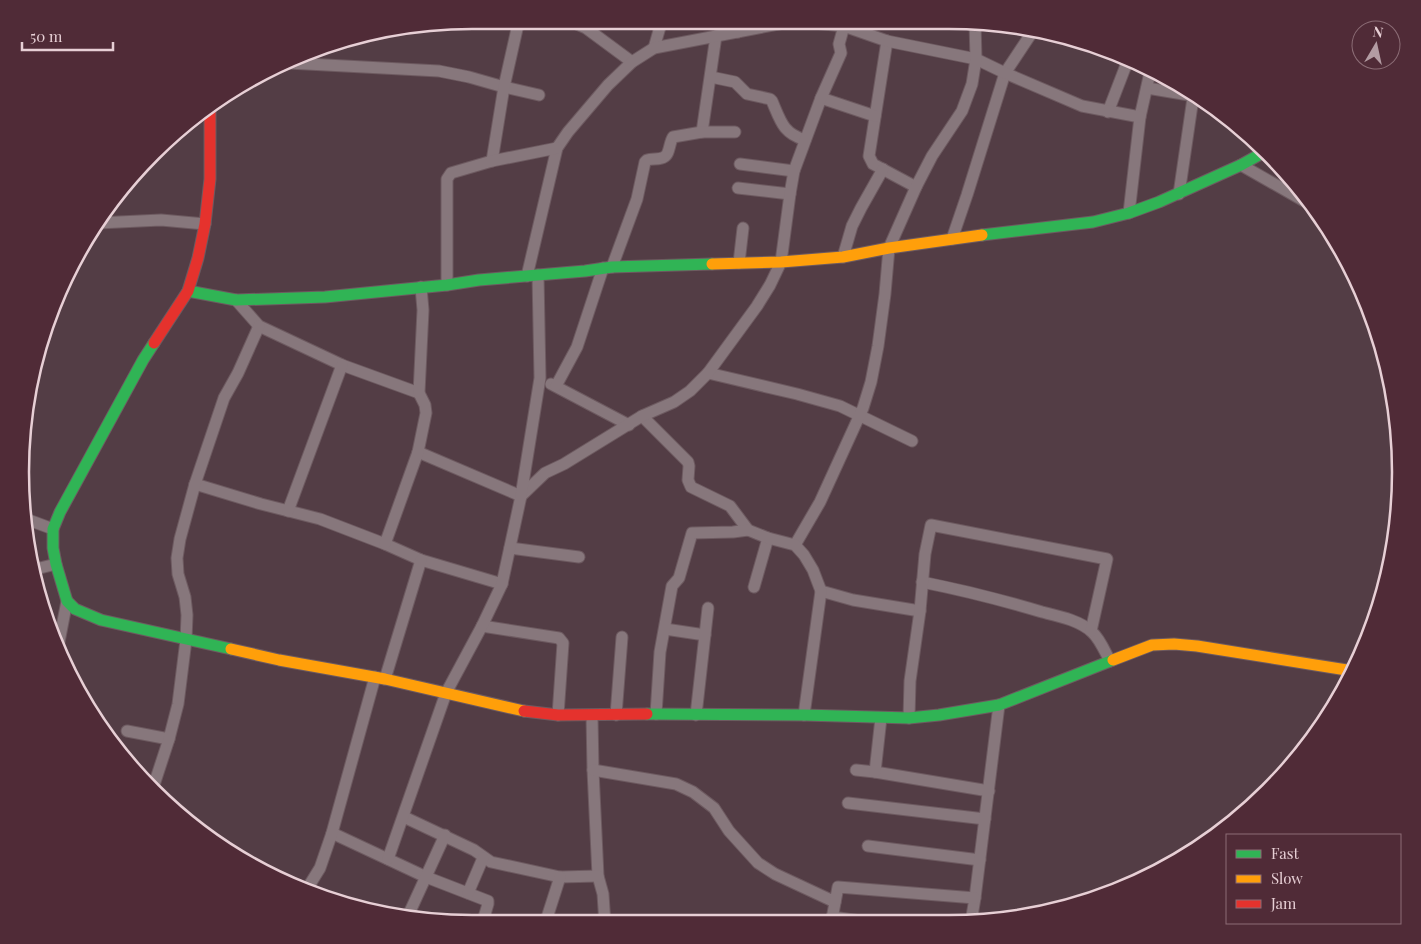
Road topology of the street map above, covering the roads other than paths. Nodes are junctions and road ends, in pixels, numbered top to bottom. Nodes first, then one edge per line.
1 (517, 29) edge
2 (587, 29) edge
3 (659, 29) edge
4 (736, 29) edge
5 (753, 29) edge
6 (843, 29) edge
7 (853, 29) edge
8 (975, 30) edge
9 (738, 32) junction
10 (716, 36) junction
11 (1030, 36) edge
12 (887, 40) junction
13 (654, 48) junction
14 (976, 59) junction
15 (632, 62) junction
16 (299, 64) edge
17 (1126, 65) edge
18 (1005, 73) junction
19 (1149, 76) edge
20 (711, 77) junction
21 (504, 87) junction
22 (1147, 88) junction
23 (1180, 93) edge
24 (539, 95) dead end
25 (821, 98) junction
26 (1192, 101) edge
27 (1108, 112) junction
28 (210, 114) edge
29 (875, 116) junction
30 (1140, 117) junction
31 (702, 132) junction
32 (735, 132) dead end
33 (805, 140) junction
34 (557, 148) junction
35 (1258, 155) edge
36 (492, 161) junction
37 (740, 164) dead end
38 (1241, 165) junction
39 (883, 169) junction
40 (794, 172) junction
41 (916, 187) junction
42 (738, 188) dead end
43 (790, 194) junction
44 (1179, 194) junction
45 (1296, 196) edge
46 (1129, 213) junction
47 (105, 223) edge
48 (205, 224) junction
49 (742, 228) dead end
50 (952, 239) junction
51 (890, 248) junction
52 (843, 257) junction
53 (781, 262) junction
54 (739, 263) junction
55 (607, 268) junction
56 (532, 276) junction
57 (447, 285) junction
58 (421, 287) junction
59 (188, 291) junction
60 (236, 300) junction
61 (259, 326) junction
62 (342, 365) junction
63 (708, 373) junction
64 (540, 378) junction
65 (556, 386) junction
66 (419, 393) junction
67 (642, 416) junction
68 (859, 416) junction
69 (629, 425) junction
70 (912, 441) dead end
71 (418, 452) junction
72 (195, 484) junction
73 (521, 496) junction
74 (288, 511) junction
75 (32, 521) edge
76 (53, 529) junction
77 (748, 530) junction
78 (768, 538) junction
79 (385, 544) junction
80 (795, 545) junction
81 (510, 548) junction
82 (579, 557) dead end
83 (421, 560) junction
84 (56, 564) junction
85 (39, 568) edge
86 (922, 582) junction
87 (502, 584) junction
88 (754, 587) dead end
89 (821, 591) junction
90 (67, 601) junction
91 (708, 608) dead end
92 (920, 612) junction
93 (482, 626) junction
94 (665, 628) junction
95 (1091, 631) junction
96 (705, 635) junction
97 (60, 637) edge
98 (622, 637) dead end
99 (186, 640) junction
100 (1110, 661) junction
101 (1346, 670) edge
102 (380, 678) junction
103 (446, 692) junction
104 (999, 704) junction
105 (656, 714) junction
106 (696, 714) junction
107 (558, 715) junction
108 (616, 715) junction
109 (804, 715) junction
110 (592, 716) junction
111 (881, 718) junction
112 (909, 718) junction
113 (127, 731) dead end
114 (169, 739) junction
115 (593, 770) junction
116 (856, 770) dead end
117 (875, 772) junction
118 (155, 781) edge
119 (988, 791) junction
120 (848, 803) dead end
121 (404, 817) junction
122 (985, 819) junction
123 (332, 833) junction
124 (445, 836) junction
125 (868, 846) dead end
126 (483, 858) junction
127 (388, 859) junction
128 (980, 860) junction
129 (598, 876) junction
130 (426, 877) junction
131 (560, 877) junction
132 (310, 885) edge
133 (468, 893) junction
134 (975, 898) junction
135 (835, 902) junction
136 (410, 910) edge
137 (972, 914) edge
138 (484, 915) edge
139 (548, 915) edge
140 (605, 915) edge
141 (832, 915) edge

1 - 21 street
2 - 15 street
3 - 13 street
4 - 9 street
5 - 9 street
6 - 25 street
7 - 12 street
8 - 14 street
9 - 10 street
10 - 13 street
10 - 20 street
11 - 18 street
12 - 14 street
12 - 29 street
13 - 15 street
14 - 18 street
14 - 41 street
15 - 34 street
16 - 21 street
17 - 27 street
18 - 27 street
18 - 50 street
19 - 22 street
20 - 31 street
20 - 33 street
21 - 24 street
21 - 36 street
22 - 23 street
22 - 30 street
25 - 29 street
25 - 33 street
26 - 44 street
27 - 30 street
28 - 48 street
29 - 39 street
30 - 46 street
31 - 32 street
31 - 55 street
33 - 40 street
34 - 36 street
34 - 56 street
35 - 38 street
36 - 57 street
37 - 40 street
38 - 44 street
38 - 45 street
39 - 41 street
39 - 52 street
40 - 43 street
41 - 51 street
42 - 43 street
43 - 53 street
44 - 46 street
46 - 50 street
47 - 48 street
48 - 59 street
49 - 54 street
50 - 51 street
51 - 52 street
51 - 68 street
52 - 53 street
53 - 54 street
53 - 63 street
54 - 55 street
55 - 56 street
55 - 65 street
56 - 57 street
56 - 64 street
57 - 58 street
58 - 60 street
58 - 66 street
59 - 60 street
59 - 76 street
60 - 61 street
61 - 62 street
61 - 72 street
62 - 66 street
62 - 74 street
63 - 67 street
63 - 68 street
64 - 65 street
64 - 73 street
65 - 69 street
66 - 71 street
67 - 69 street
67 - 77 street
68 - 70 street
68 - 80 street
69 - 73 street
71 - 73 street
71 - 79 street
72 - 74 street
72 - 99 street
73 - 81 street
74 - 79 street
75 - 76 street
76 - 84 street
77 - 78 street
77 - 94 street
78 - 80 street
78 - 88 street
79 - 83 street
80 - 89 street
81 - 82 street
81 - 87 street
83 - 87 street
83 - 102 street
84 - 85 street
84 - 90 street
86 - 92 street
86 - 95 street
86 - 95 street
87 - 93 street
89 - 92 street
89 - 109 street
90 - 97 street
90 - 99 street
91 - 96 street
92 - 112 street
93 - 103 street
93 - 107 street
94 - 96 street
94 - 105 street
95 - 100 street
96 - 106 street
98 - 108 street
99 - 102 street
99 - 114 street
100 - 101 street
100 - 104 street
102 - 103 street
102 - 123 street
103 - 107 street
103 - 121 street
104 - 112 street
104 - 119 street
105 - 106 street
105 - 108 street
106 - 109 street
107 - 110 street
108 - 110 street
109 - 111 street
110 - 115 street
111 - 112 street
111 - 117 street
113 - 114 street
114 - 118 street
115 - 129 street
115 - 135 street
116 - 117 street
117 - 119 street
119 - 122 street
120 - 122 street
121 - 124 street
121 - 127 street
122 - 128 street
123 - 127 street
123 - 132 street
124 - 126 street
124 - 130 street
125 - 128 street
126 - 131 street
126 - 133 street
127 - 130 street
128 - 134 street
129 - 131 street
129 - 140 street
130 - 133 street
130 - 136 street
131 - 139 street
133 - 138 street
134 - 135 street
134 - 137 street
135 - 141 street

